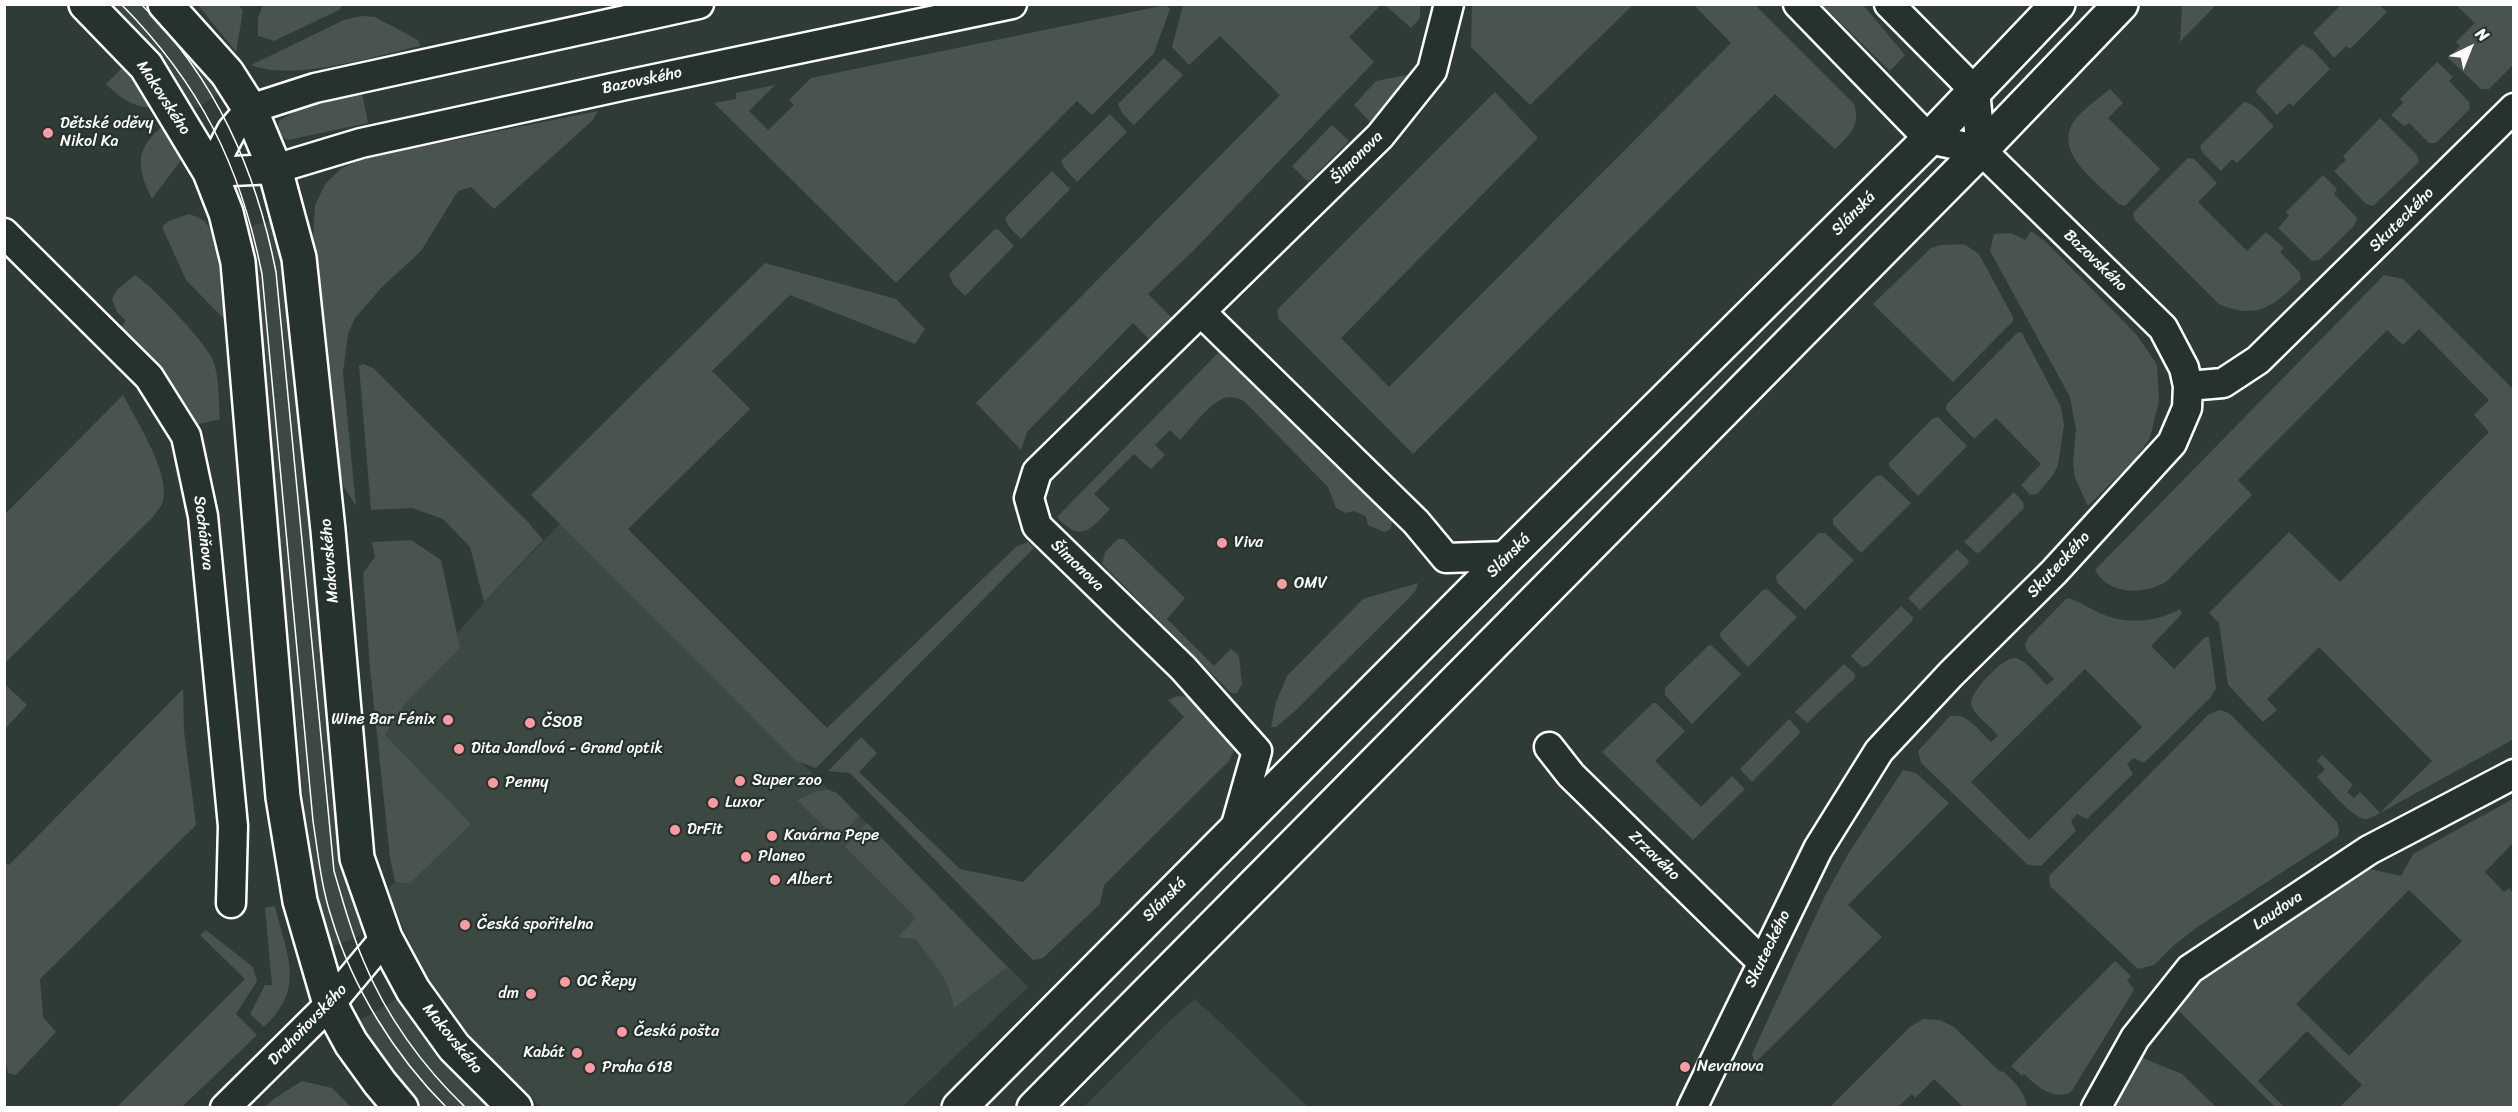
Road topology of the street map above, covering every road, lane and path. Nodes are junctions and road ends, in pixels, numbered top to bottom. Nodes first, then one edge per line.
1 (86, 4) edge
2 (165, 4) edge
3 (699, 4) edge
4 (1012, 4) edge
5 (1449, 4) edge
6 (1798, 4) edge
7 (1889, 4) edge
8 (2058, 4) edge
9 (2121, 4) edge
10 (1975, 90) junction
11 (2514, 108) edge
12 (250, 109) junction
13 (1929, 139) junction
14 (1981, 150) junction
15 (275, 169) junction
16 (210, 172) junction
17 (4, 233) edge
18 (1201, 312) junction
19 (2188, 386) junction
20 (1508, 556) junction
21 (1549, 747) dead end
22 (2514, 774) edge
23 (1234, 832) junction
24 (231, 903) dead end
25 (385, 938) junction
26 (1761, 962) junction
27 (330, 1004) junction
28 (225, 1107) edge
29 (401, 1107) edge
30 (514, 1107) edge
31 (959, 1107) edge
32 (1034, 1107) edge
33 (1692, 1107) edge
34 (2096, 1107) edge

1 - 16 main road, Makovského
2 - 12 main road, Makovského
3 - 12 street
4 - 15 street, Bazovského
5 - 18 street, Šimonova
6 - 13 street
7 - 10 street
8 - 10 main road, Slánská
9 - 14 main road
10 - 13 main road, Slánská
10 - 14 street
11 - 19 street, Skuteckého
12 - 15 main road, Makovského
12 - 16 street
13 - 14 street
13 - 20 main road, Slánská
14 - 19 street, Bazovského
14 - 32 main road
15 - 16 street, Bazovského
15 - 25 main road, Makovského
16 - 27 main road, Makovského
17 - 24 street, Socháňova
18 - 20 street
18 - 23 street, Šimonova
19 - 26 street, Skuteckého
20 - 23 main road, Slánská
21 - 26 street, Zrzavého
22 - 34 street, Laudova
23 - 31 main road, Slánská
25 - 27 street, Drahoňovského
25 - 30 main road, Makovského
26 - 33 street, Skuteckého
27 - 28 street, Drahoňovského
27 - 29 main road, Makovského

